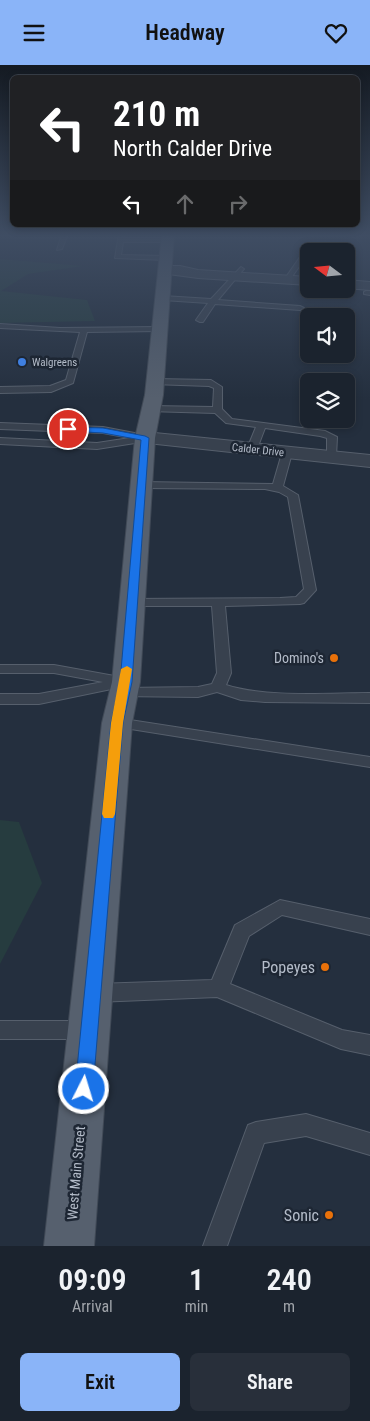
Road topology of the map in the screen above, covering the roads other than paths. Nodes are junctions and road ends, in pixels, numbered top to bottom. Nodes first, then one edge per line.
1 (164, 289) edge
2 (223, 289) edge
3 (163, 298) junction
4 (213, 301) junction
5 (300, 308) dead end
6 (200, 320) dead end
7 (0, 327) edge
8 (160, 329) junction
9 (84, 330) junction
10 (155, 382) junction
11 (0, 390) edge
12 (151, 409) junction
13 (217, 410) junction
14 (0, 426) edge
15 (261, 426) junction
16 (145, 438) junction
17 (0, 441) edge
18 (252, 449) junction
19 (287, 453) junction
20 (331, 457) junction
21 (370, 461) edge
22 (142, 485) junction
23 (277, 488) junction
24 (132, 602) junction
25 (218, 602) junction
26 (0, 669) edge
27 (218, 687) junction
28 (370, 698) edge
29 (0, 699) edge
30 (122, 699) junction
31 (370, 762) edge
32 (370, 927) edge
33 (218, 987) junction
34 (92, 993) junction
35 (0, 1030) edge
36 (89, 1030) junction
37 (370, 1045) edge
38 (370, 1144) edge
39 (70, 1246) edge
40 (215, 1246) edge

1 - 3 main road, West Main Street
2 - 4 lane
3 - 4 lane
3 - 8 main road, West Main Street
4 - 5 lane
4 - 6 lane
7 - 9 lane
8 - 9 lane
8 - 10 main road, West Main Street
9 - 11 lane
10 - 12 main road, West Main Street
10 - 13 lane
12 - 13 lane
12 - 16 main road, West Main Street
13 - 15 lane
14 - 16 lane
15 - 18 lane
15 - 20 lane
16 - 17 lane
16 - 18 street, Calder Drive
16 - 22 main road, West Main Street
18 - 19 street, Calder Drive
19 - 20 street, Calder Drive
19 - 23 lane
20 - 21 street, Calder Drive
22 - 23 lane
22 - 24 main road, West Main Street
23 - 25 lane
24 - 25 lane
24 - 30 main road, West Main Street
25 - 27 lane
26 - 30 lane
27 - 28 lane
27 - 30 lane
29 - 30 lane
30 - 31 lane
30 - 34 main road, West Main Street
32 - 33 lane
33 - 34 lane
33 - 37 lane
34 - 36 main road, West Main Street
35 - 36 lane
36 - 39 main road, West Main Street
38 - 40 lane

